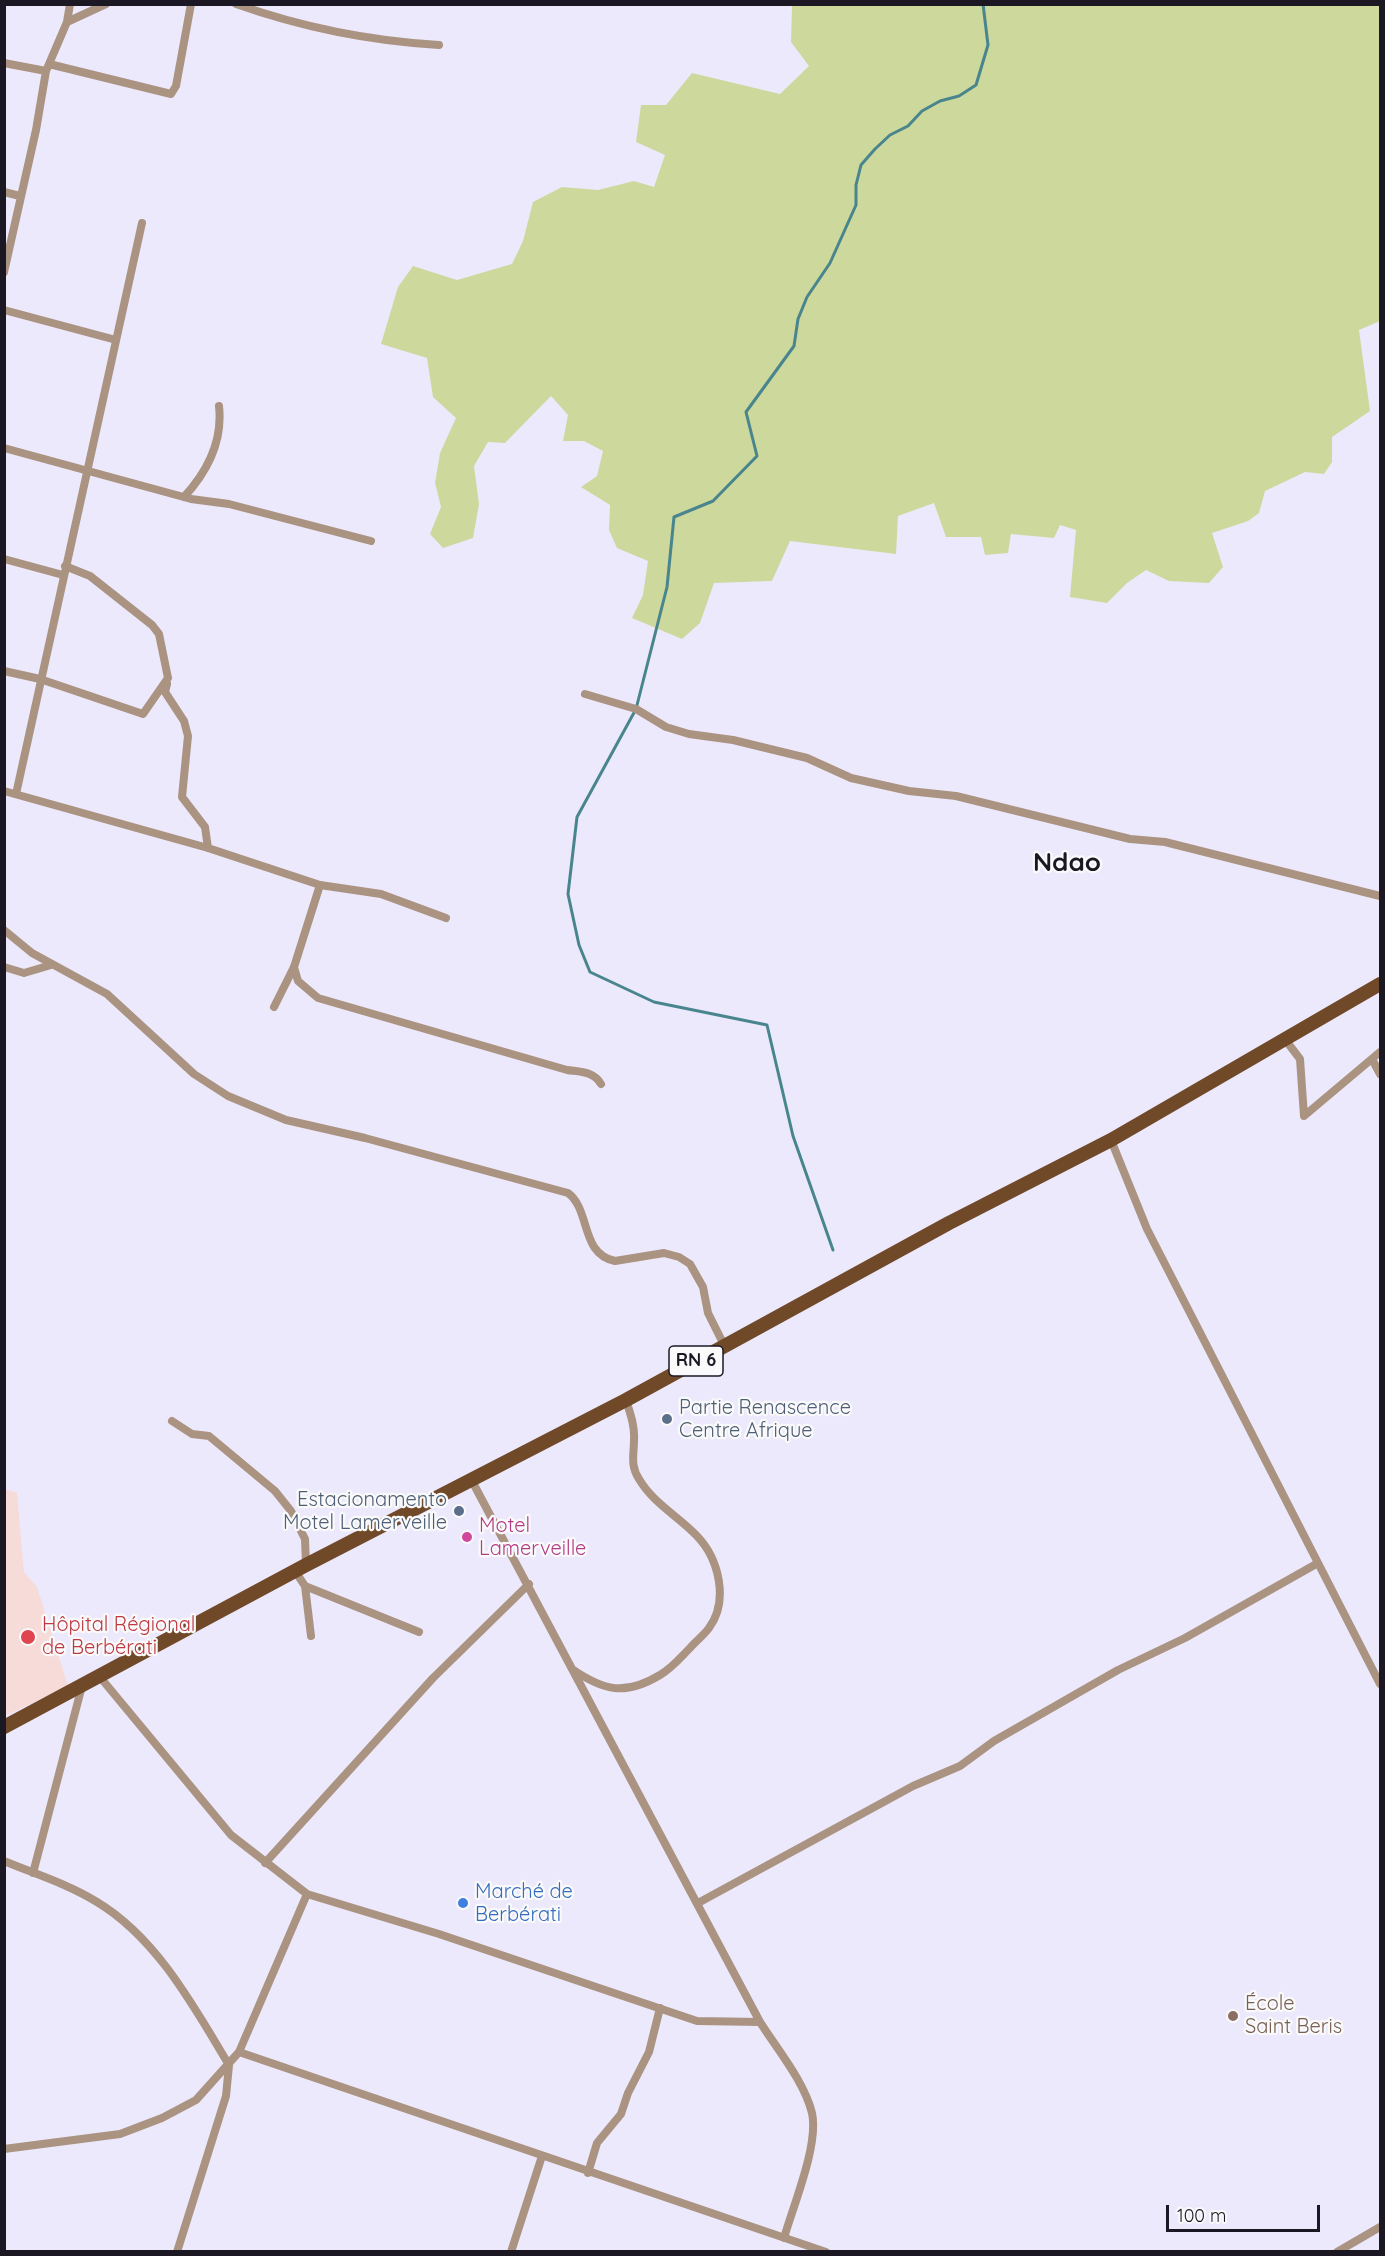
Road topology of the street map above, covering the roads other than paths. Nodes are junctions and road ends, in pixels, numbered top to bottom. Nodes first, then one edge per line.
1 (70, 4) edge
2 (106, 4) edge
3 (191, 4) edge
4 (236, 4) edge
5 (67, 22) junction
6 (439, 45) dead end
7 (4, 63) edge
8 (47, 67) junction
9 (4, 192) edge
10 (20, 196) junction
11 (142, 223) dead end
12 (4, 272) edge
13 (4, 310) edge
14 (116, 340) junction
15 (219, 406) dead end
16 (4, 448) edge
17 (88, 469) junction
18 (184, 497) junction
19 (371, 541) dead end
20 (4, 559) edge
21 (64, 571) junction
22 (4, 671) edge
23 (168, 678) junction
24 (40, 679) junction
25 (585, 694) dead end
26 (4, 791) edge
27 (16, 794) junction
28 (208, 848) junction
29 (320, 885) junction
30 (1380, 896) edge
31 (446, 918) dead end
32 (4, 930) edge
33 (51, 965) junction
34 (4, 967) edge
35 (294, 967) junction
36 (1380, 984) edge
37 (274, 1007) dead end
38 (1284, 1038) junction
39 (1380, 1052) edge
40 (1372, 1059) junction
41 (1380, 1074) edge
42 (601, 1084) dead end
43 (1111, 1140) junction
44 (724, 1345) junction
45 (626, 1400) junction
46 (172, 1421) dead end
47 (472, 1481) junction
48 (1318, 1563) junction
49 (301, 1568) junction
50 (529, 1584) junction
51 (305, 1586) junction
52 (419, 1632) dead end
53 (311, 1636) dead end
54 (570, 1668) junction
55 (100, 1677) junction
56 (1380, 1684) edge
57 (82, 1686) junction
58 (4, 1727) edge
59 (4, 1861) edge
60 (265, 1863) junction
61 (33, 1873) junction
62 (307, 1894) junction
63 (698, 1903) junction
64 (660, 2008) junction
65 (760, 2022) junction
66 (239, 2052) junction
67 (229, 2065) junction
68 (4, 2149) edge
69 (542, 2156) junction
70 (588, 2173) junction
71 (1380, 2227) edge
72 (784, 2238) junction
73 (177, 2252) edge
74 (511, 2252) edge
75 (826, 2252) edge
76 (1337, 2252) edge

1 - 5 street
2 - 5 street
3 - 8 street
4 - 6 street
5 - 8 street
7 - 8 street
8 - 10 street
9 - 10 street
10 - 12 street
11 - 14 street
13 - 14 street
14 - 17 street
15 - 18 street
16 - 17 street
17 - 18 street
17 - 21 street
18 - 19 street
20 - 21 street
21 - 23 street
21 - 24 street
22 - 24 street
23 - 24 street
23 - 28 street
24 - 27 street
25 - 30 street
26 - 27 street
27 - 28 street
28 - 29 street
29 - 31 street
29 - 35 street
32 - 33 street
33 - 34 street
33 - 44 street
35 - 37 street
35 - 42 street
36 - 38 main road, RN 6
38 - 40 street
38 - 43 main road, RN 6
39 - 40 street
40 - 41 street
43 - 44 main road, RN 6
43 - 48 street
44 - 45 main road, RN 6
45 - 47 main road, RN 6
45 - 54 street
46 - 49 street
47 - 49 main road, RN 6
47 - 50 street
48 - 56 street
48 - 63 street
49 - 51 street
49 - 55 main road, RN 6
50 - 54 street
50 - 60 street
51 - 52 street
51 - 53 street
54 - 63 street
55 - 57 main road, RN 6
55 - 60 street
57 - 58 main road, RN 6
57 - 61 street
59 - 61 street
60 - 62 street
61 - 67 street
62 - 64 street
62 - 66 street
63 - 65 street
64 - 65 street
64 - 70 street
65 - 72 street
66 - 67 street
66 - 69 street
67 - 68 street
67 - 73 street
69 - 70 street
69 - 74 street
70 - 72 street
71 - 76 street
72 - 75 street

